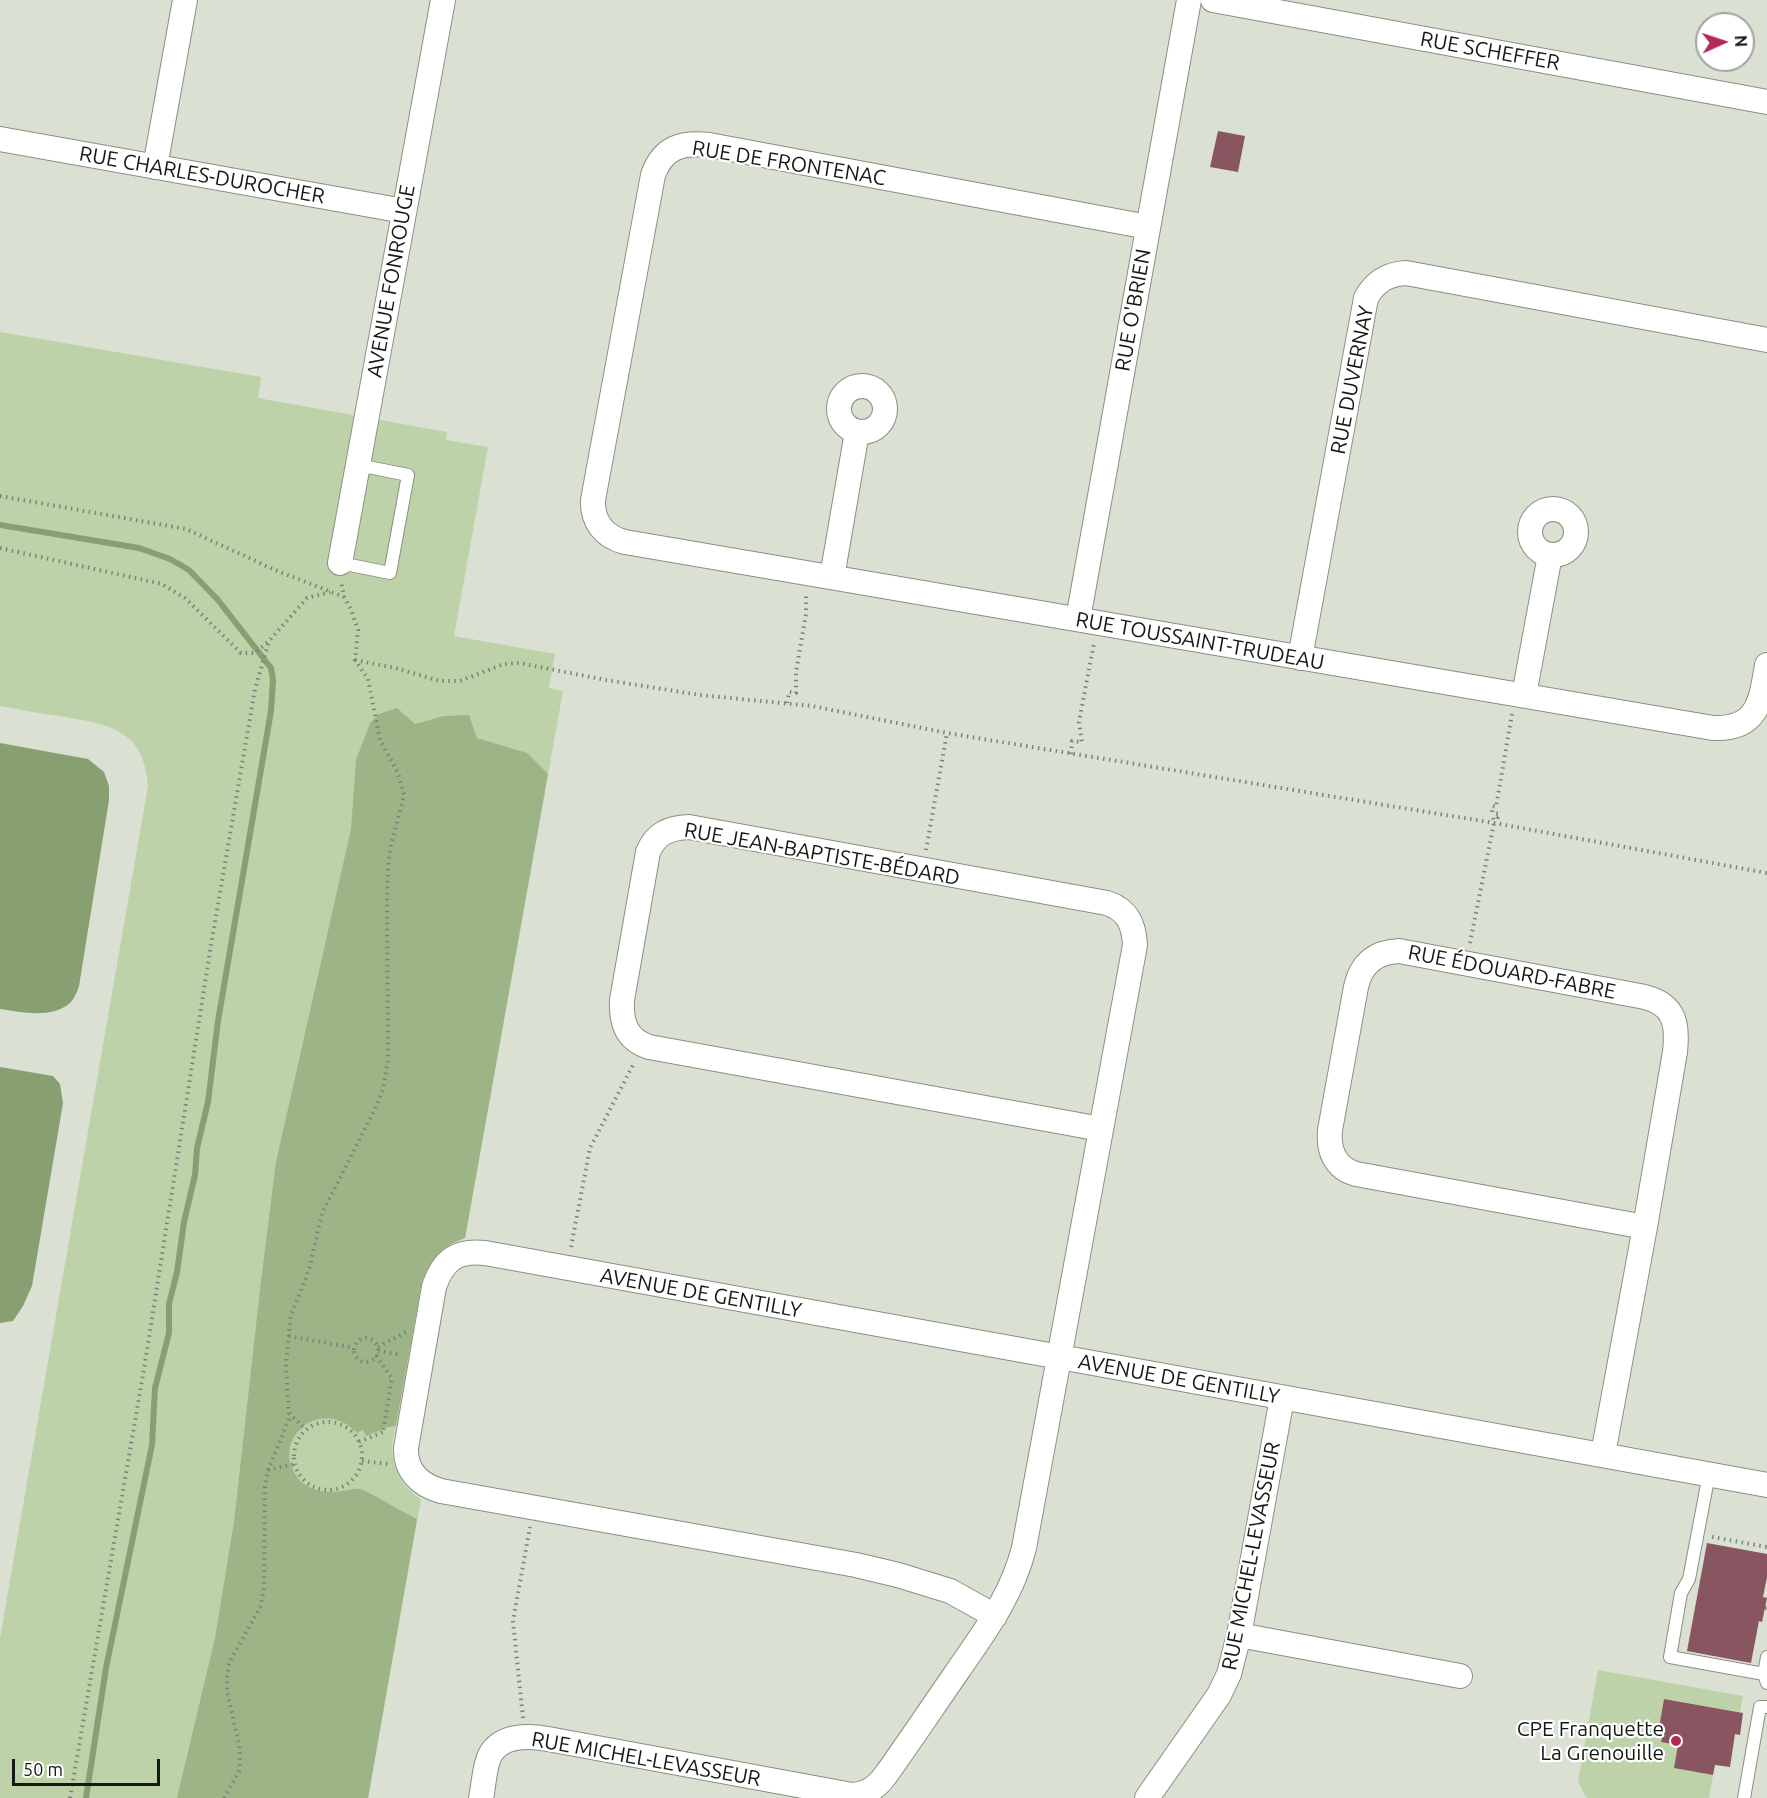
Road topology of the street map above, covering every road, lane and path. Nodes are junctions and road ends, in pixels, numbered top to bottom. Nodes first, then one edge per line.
1 (184, 0) edge
2 (443, 0) edge
3 (1190, 0) edge
4 (1213, 0) edge
5 (1767, 102) edge
6 (0, 139) edge
7 (155, 167) junction
8 (404, 211) junction
9 (1148, 227) junction
10 (1767, 340) edge
11 (857, 432) dead end
12 (358, 465) junction
13 (0, 495) edge
14 (598, 525) joint
15 (0, 548) edge
16 (1550, 555) dead end
17 (340, 563) junction
18 (832, 577) junction
19 (807, 588) dead end
20 (330, 592) junction
21 (344, 597) junction
22 (1078, 619) junction
23 (1096, 636) dead end
24 (269, 642) junction
25 (1300, 658) junction
26 (354, 660) junction
27 (1767, 665) edge
28 (1519, 701) junction
29 (787, 704) junction
30 (947, 733) junction
31 (1071, 754) junction
32 (1494, 823) junction
33 (925, 856) dead end
34 (1767, 873) edge
35 (1469, 951) dead end
36 (637, 1057) dead end
37 (1101, 1129) junction
38 (1645, 1227) junction
39 (570, 1254) dead end
40 (412, 1331) dead end
41 (289, 1336) junction
42 (354, 1348) junction
43 (378, 1349) junction
44 (376, 1356) junction
45 (408, 1357) dead end
46 (1058, 1358) junction
47 (1282, 1398) junction
48 (289, 1413) junction
49 (306, 1430) junction
50 (389, 1430) dead end
51 (383, 1432) junction
52 (359, 1442) junction
53 (1603, 1454) junction
54 (362, 1461) junction
55 (295, 1464) junction
56 (394, 1465) dead end
57 (268, 1470) junction
58 (1709, 1474) junction
59 (1767, 1485) edge
60 (531, 1521) dead end
61 (1725, 1539) dead end
62 (1767, 1547) edge
63 (995, 1616) junction
64 (1239, 1635) junction
65 (1767, 1657) edge
66 (1460, 1677) dead end
67 (1765, 1678) edge
68 (1767, 1707) edge
69 (524, 1722) dead end
70 (70, 1798) edge
71 (224, 1798) edge
72 (481, 1798) edge
73 (1147, 1798) edge
74 (1744, 1798) edge

1 - 7 street
2 - 8 street, AVENUE FONROUGE
3 - 9 street, RUE O'BRIEN
4 - 5 street, RUE SCHEFFER
6 - 7 street, RUE CHARLES-DUROCHER
7 - 8 street, RUE CHARLES-DUROCHER
8 - 12 street, AVENUE FONROUGE
9 - 14 street, RUE DE FRONTENAC
9 - 22 street, RUE O'BRIEN
10 - 25 street, RUE DUVERNAY
11 - 18 street
12 - 17 street, AVENUE FONROUGE
12 - 17 lane
13 - 20 path
14 - 18 street, RUE TOUSSAINT-TRUDEAU
15 - 24 path
16 - 28 street
17 - 21 path
18 - 22 street, RUE TOUSSAINT-TRUDEAU
19 - 29 path
20 - 21 path
20 - 24 path
21 - 26 path
22 - 25 street, RUE TOUSSAINT-TRUDEAU
23 - 31 path
24 - 70 path
25 - 28 street, RUE TOUSSAINT-TRUDEAU
26 - 29 path
26 - 41 path
27 - 28 street, RUE TOUSSAINT-TRUDEAU
28 - 32 path
29 - 30 path
30 - 31 path
30 - 33 path
31 - 32 path
32 - 34 path
32 - 35 path
36 - 39 path
37 - 37 street, RUE JEAN-BAPTISTE-BÉDARD
37 - 46 street, RUE JEAN-BAPTISTE-BÉDARD
38 - 38 street, RUE ÉDOUARD-FABRE
38 - 53 street, RUE ÉDOUARD-FABRE
40 - 43 path
41 - 42 path
41 - 48 path
42 - 43 path
42 - 44 path
43 - 44 path
43 - 45 path
44 - 51 path
46 - 47 street, AVENUE DE GENTILLY
46 - 63 street, RUE MICHEL-LEVASSEUR
46 - 63 street, AVENUE DE GENTILLY
47 - 53 street, AVENUE DE GENTILLY
47 - 64 street, RUE MICHEL-LEVASSEUR
48 - 49 path
48 - 57 path
49 - 52 path
49 - 55 path
50 - 51 path
51 - 52 path
52 - 54 path
53 - 58 street, AVENUE DE GENTILLY
54 - 55 path
54 - 56 path
55 - 57 path
57 - 71 path
58 - 59 street, AVENUE DE GENTILLY
58 - 67 lane
60 - 69 path
61 - 62 path
63 - 72 street, RUE MICHEL-LEVASSEUR
64 - 66 street
64 - 73 street, RUE MICHEL-LEVASSEUR
65 - 67 lane
68 - 74 lane

